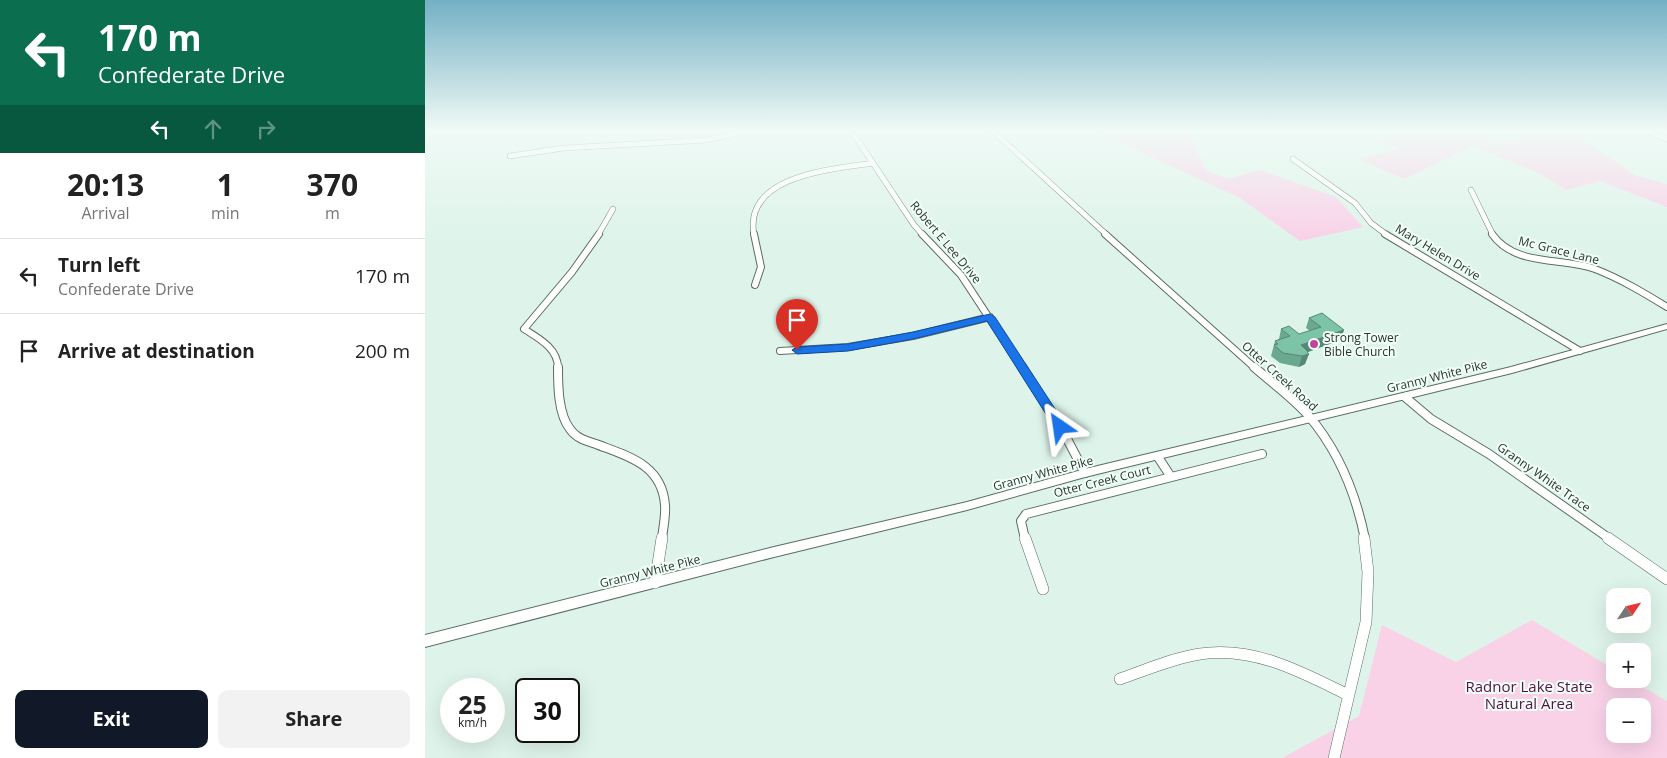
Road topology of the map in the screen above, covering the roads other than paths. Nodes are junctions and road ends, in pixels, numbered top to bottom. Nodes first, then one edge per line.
1 (855, 166) edge
2 (875, 166) edge
3 (1032, 166) edge
4 (1303, 166) edge
5 (1471, 190) dead end
6 (613, 209) dead end
7 (755, 285) dead end
8 (1667, 307) edge
9 (990, 317) junction
10 (1667, 326) edge
11 (780, 351) dead end
12 (1580, 351) junction
13 (1405, 397) junction
14 (1312, 420) junction
15 (1262, 454) dead end
16 (1158, 457) junction
17 (1085, 473) junction
18 (1171, 477) junction
19 (1667, 579) edge
20 (655, 583) junction
21 (1043, 589) dead end
22 (425, 641) edge
23 (1120, 679) dead end
24 (1349, 695) junction
25 (1334, 758) edge

1 - 7 street
2 - 9 street, Robert E Lee Drive
3 - 14 street, Otter Creek Road
4 - 12 street, Mary Helen Drive
5 - 8 street, Mc Grace Lane
6 - 20 street
9 - 11 street
9 - 17 street, Robert E Lee Drive
10 - 12 main road, Granny White Pike
12 - 13 main road, Granny White Pike
13 - 14 main road, Granny White Pike
13 - 19 street, Granny White Trace
14 - 16 main road, Granny White Pike
14 - 24 street, Otter Creek Road
15 - 18 street, Otter Creek Court
16 - 17 main road, Granny White Pike
16 - 18 street
17 - 20 main road, Granny White Pike
18 - 21 street, Otter Creek Court
20 - 22 main road, Granny White Pike
23 - 24 street
24 - 25 street, Otter Creek Road

